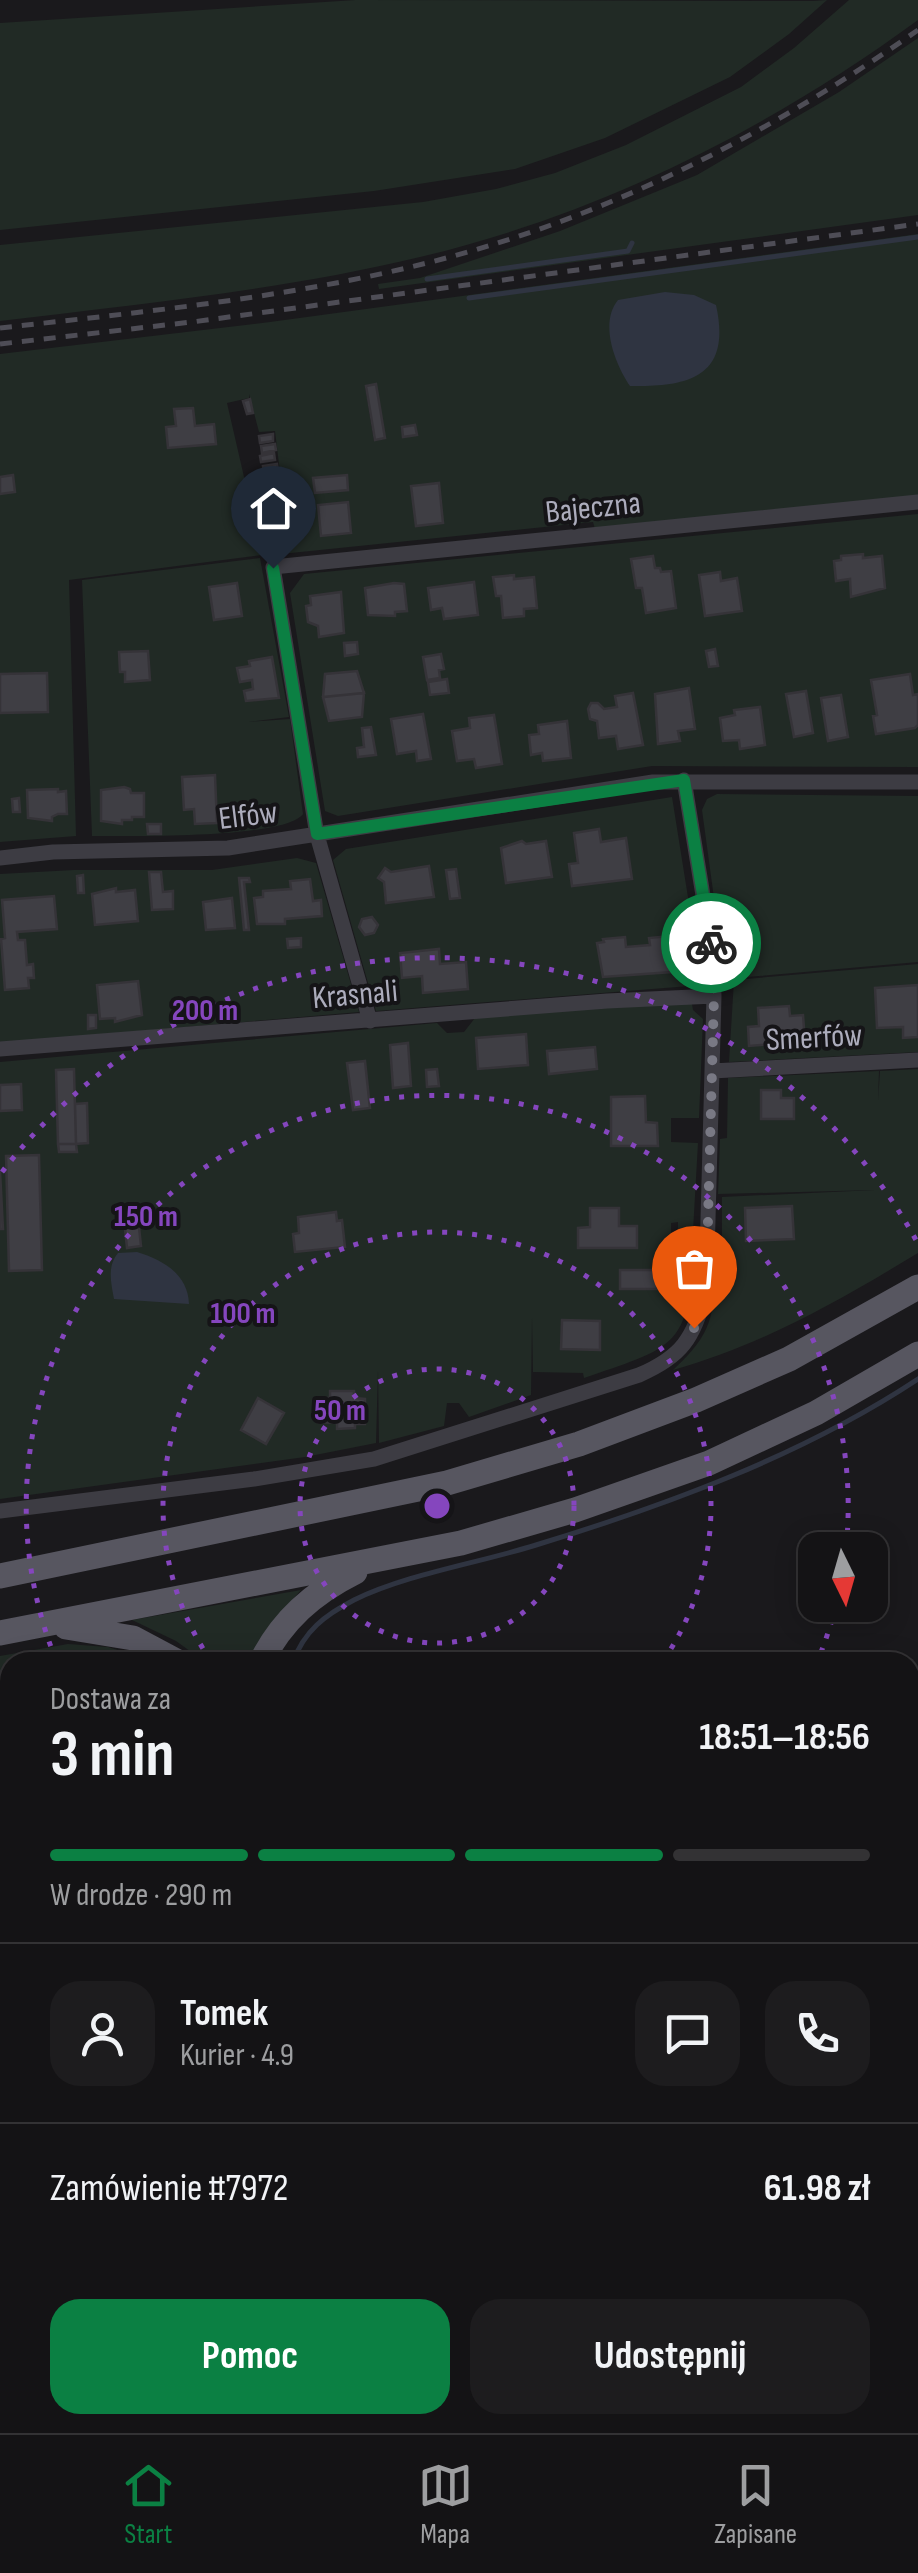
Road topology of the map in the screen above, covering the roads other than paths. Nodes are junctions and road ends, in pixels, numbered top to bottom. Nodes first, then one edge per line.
1 (918, 502) edge
2 (684, 780) junction
3 (918, 782) edge
4 (317, 834) junction
5 (0, 858) edge
6 (714, 996) junction
7 (370, 1021) junction
8 (0, 1049) edge
9 (918, 1060) edge
10 (712, 1071) junction
11 (918, 1287) edge
12 (918, 1354) edge
13 (0, 1511) edge
14 (402, 1555) junction
15 (0, 1576) edge
16 (46, 1624) junction
17 (0, 1633) edge
18 (163, 1652) edge
19 (268, 1652) edge

1 - 4 street, Bajeczna
2 - 3 street, Elfów
2 - 4 street, Elfów
2 - 6 street
4 - 5 street, Elfów
4 - 7 street
6 - 7 street, Krasnali
6 - 10 street
7 - 8 street, Krasnali
9 - 10 street, Smerfów
10 - 13 street
11 - 15 main road
12 - 14 main road
14 - 16 main road
14 - 19 main road
16 - 17 main road
16 - 18 main road

